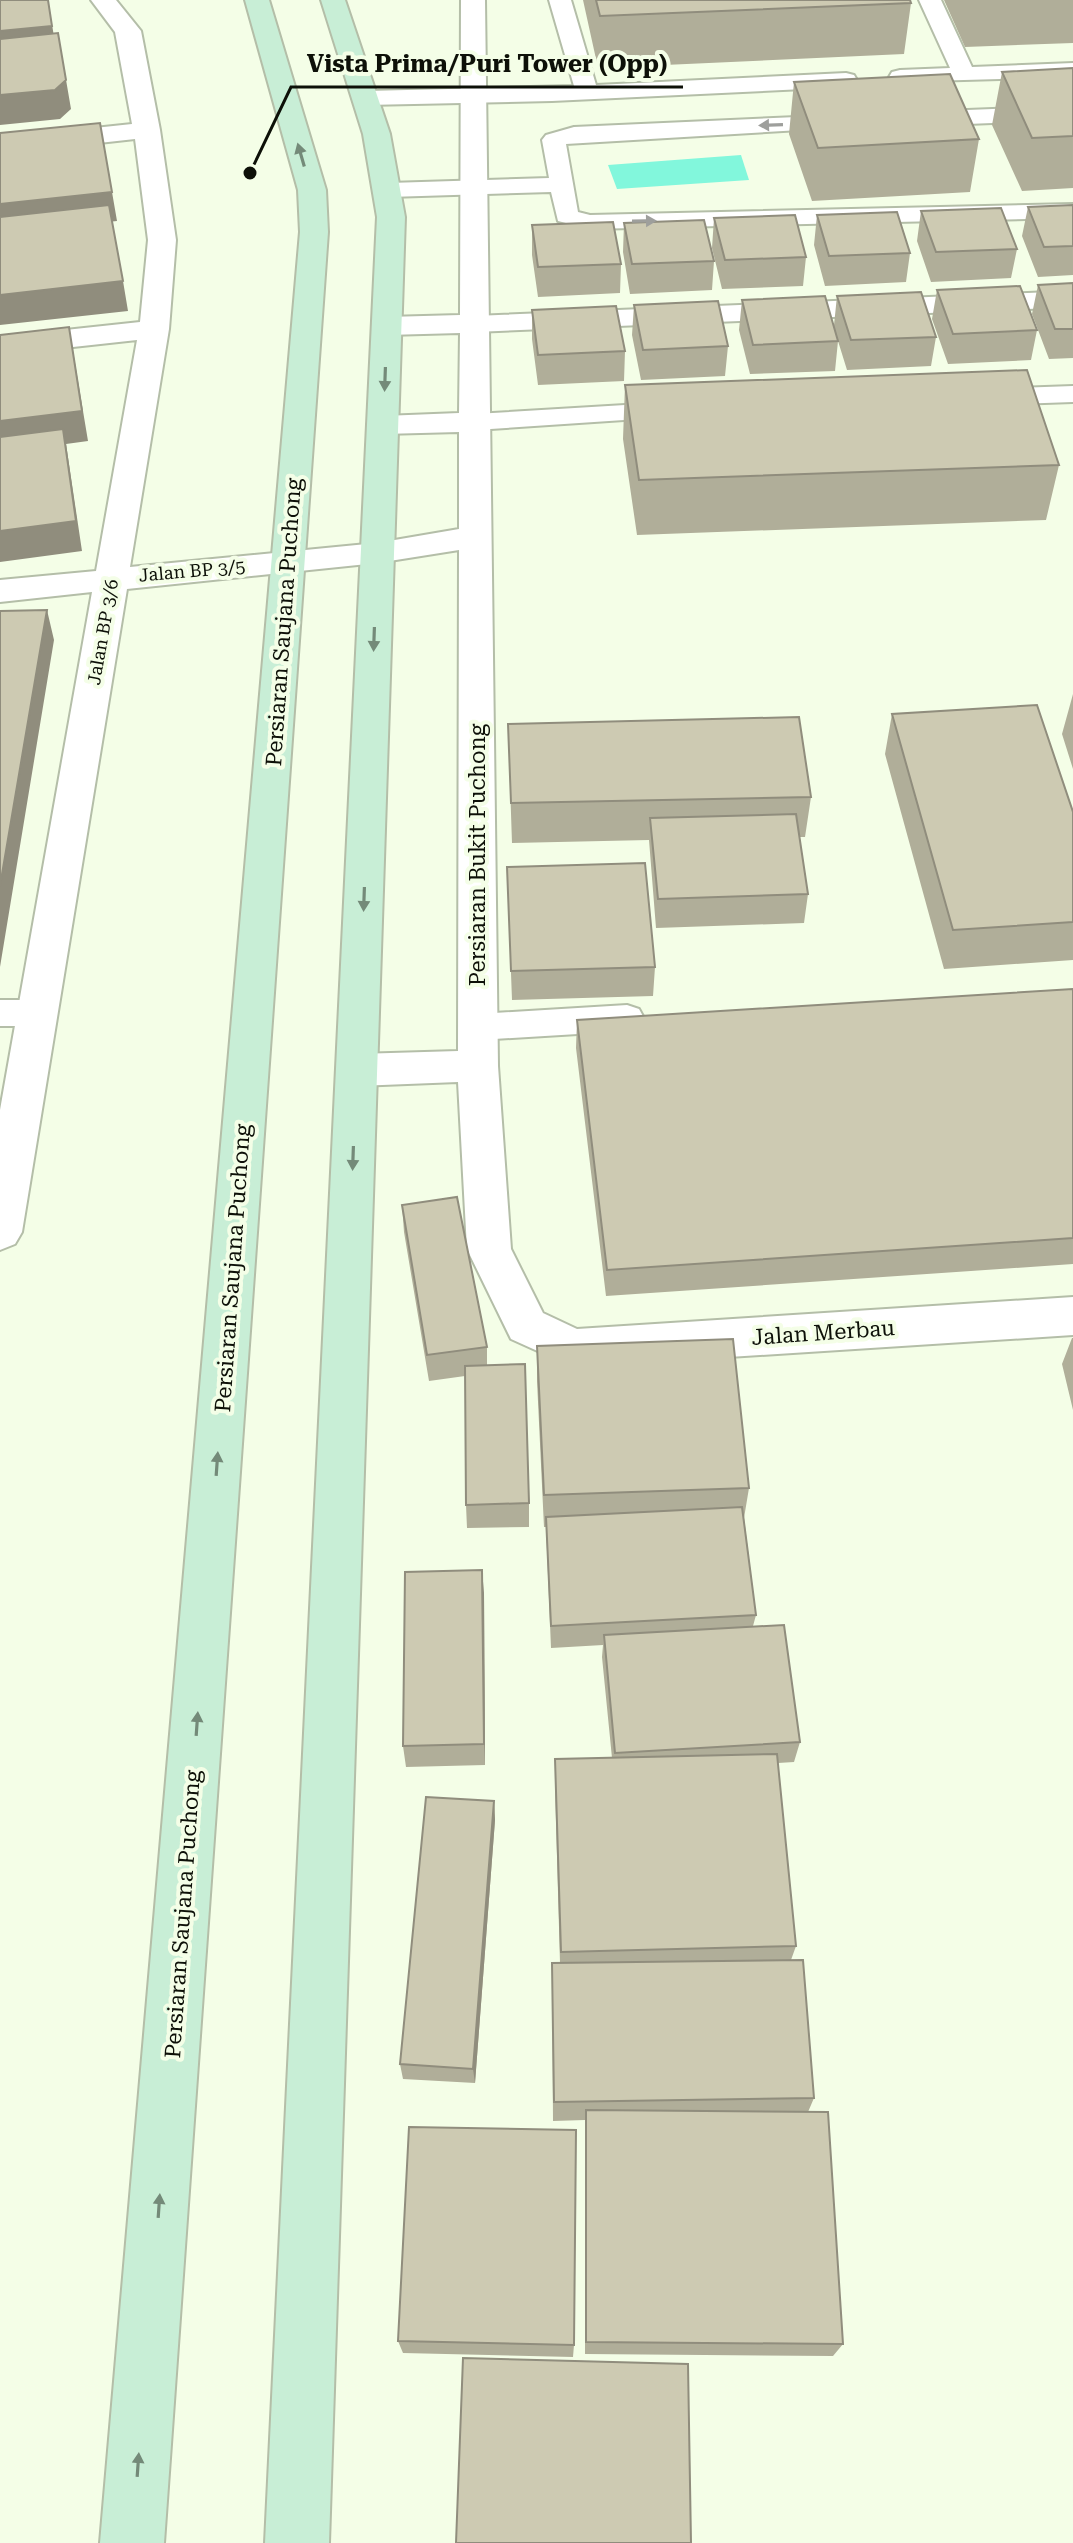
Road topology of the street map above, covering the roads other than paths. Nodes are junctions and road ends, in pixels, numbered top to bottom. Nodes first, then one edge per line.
1 (103, 0) edge
2 (257, 0) edge
3 (333, 0) edge
4 (473, 0) edge
5 (560, 0) edge
6 (930, 0) edge
7 (1073, 70) edge
8 (964, 74) junction
9 (587, 92) junction
10 (473, 95) junction
11 (366, 98) junction
12 (1073, 113) edge
13 (147, 130) junction
14 (0, 146) edge
15 (562, 185) junction
16 (474, 187) junction
17 (389, 190) junction
18 (1073, 211) edge
19 (1073, 299) edge
20 (475, 324) junction
21 (387, 326) junction
22 (154, 329) junction
23 (0, 346) edge
24 (1073, 394) edge
25 (962, 398) edge
26 (709, 408) edge
27 (475, 422) junction
28 (383, 425) junction
29 (475, 537) junction
30 (377, 553) junction
31 (288, 562) junction
32 (112, 578) junction
33 (0, 591) edge
34 (0, 1013) edge
35 (37, 1013) junction
36 (666, 1016) edge
37 (478, 1047) junction
38 (357, 1070) junction
39 (0, 1232) edge
40 (1073, 1316) edge
41 (573, 1348) joint
42 (132, 2543) edge
43 (297, 2543) edge

1 - 13 street, Jalan BP 3/6
31 -> 2 street, Persiaran Saujana Puchong
3 - 11 street
4 - 10 street, Persiaran Bukit Puchong
5 - 9 lane
6 - 8 lane
7 - 8 lane
8 - 9 lane
9 - 10 lane
10 - 11 lane
10 - 16 street, Persiaran Bukit Puchong
11 - 17 street
12 -> 15 lane
13 - 14 street
13 - 22 street, Jalan BP 3/6
15 - 16 lane
15 -> 18 lane
16 - 17 lane
16 - 20 street, Persiaran Bukit Puchong
17 - 21 street
19 - 20 lane
20 - 21 street
20 - 27 street, Persiaran Bukit Puchong
21 -> 28 street
22 - 23 street
22 - 32 street, Jalan BP 3/6
24 - 25 lane
26 - 27 lane
27 - 28 street
27 - 29 street, Persiaran Bukit Puchong
28 - 30 street
29 - 30 street, Jalan BP 3/5
29 - 37 street, Persiaran Bukit Puchong
30 - 31 street, Jalan BP 3/5
30 -> 38 street
31 - 32 street, Jalan BP 3/5
42 -> 31 street, Persiaran Saujana Puchong
32 - 33 street, Jalan BP 3/5
32 - 35 street, Jalan BP 3/6
34 - 35 lane
35 - 39 street, Jalan BP 3/6
36 - 37 lane
37 - 38 street
37 - 41 street, Persiaran Bukit Puchong
38 -> 43 street
40 - 41 street, Jalan Merbau

